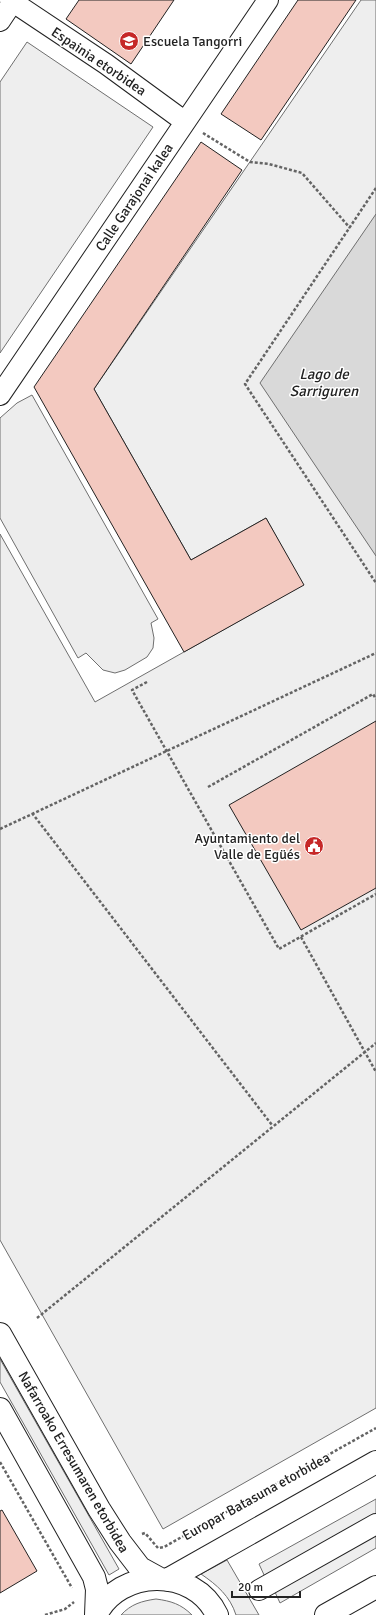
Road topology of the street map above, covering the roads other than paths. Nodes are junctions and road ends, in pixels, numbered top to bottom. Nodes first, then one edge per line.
1 (268, 0) edge
2 (12, 1) edge
3 (0, 21) edge
4 (184, 121) junction
5 (0, 395) edge
6 (0, 1334) edge
7 (0, 1409) edge
8 (376, 1462) edge
9 (376, 1524) edge
10 (164, 1579) junction
11 (376, 1586) edge
12 (259, 1590) dead end
13 (96, 1615) edge
14 (217, 1615) edge
15 (326, 1615) edge

1 - 4 street, Calle Garajonai kalea
2 - 3 street, Espainia etorbidea
2 - 4 street, Espainia etorbidea
4 - 5 street, Calle Garajonai kalea
6 - 10 street, Nafarroako Erresumaren etorbidea
7 - 13 street, Nafarroako Erresumaren etorbidea
8 - 10 street, Europar Batasuna etorbidea
9 - 12 street
10 - 13 street, Nafarroako Erresumaren etorbidea
10 - 14 street, Nafarroako Erresumaren etorbidea
11 - 15 street

